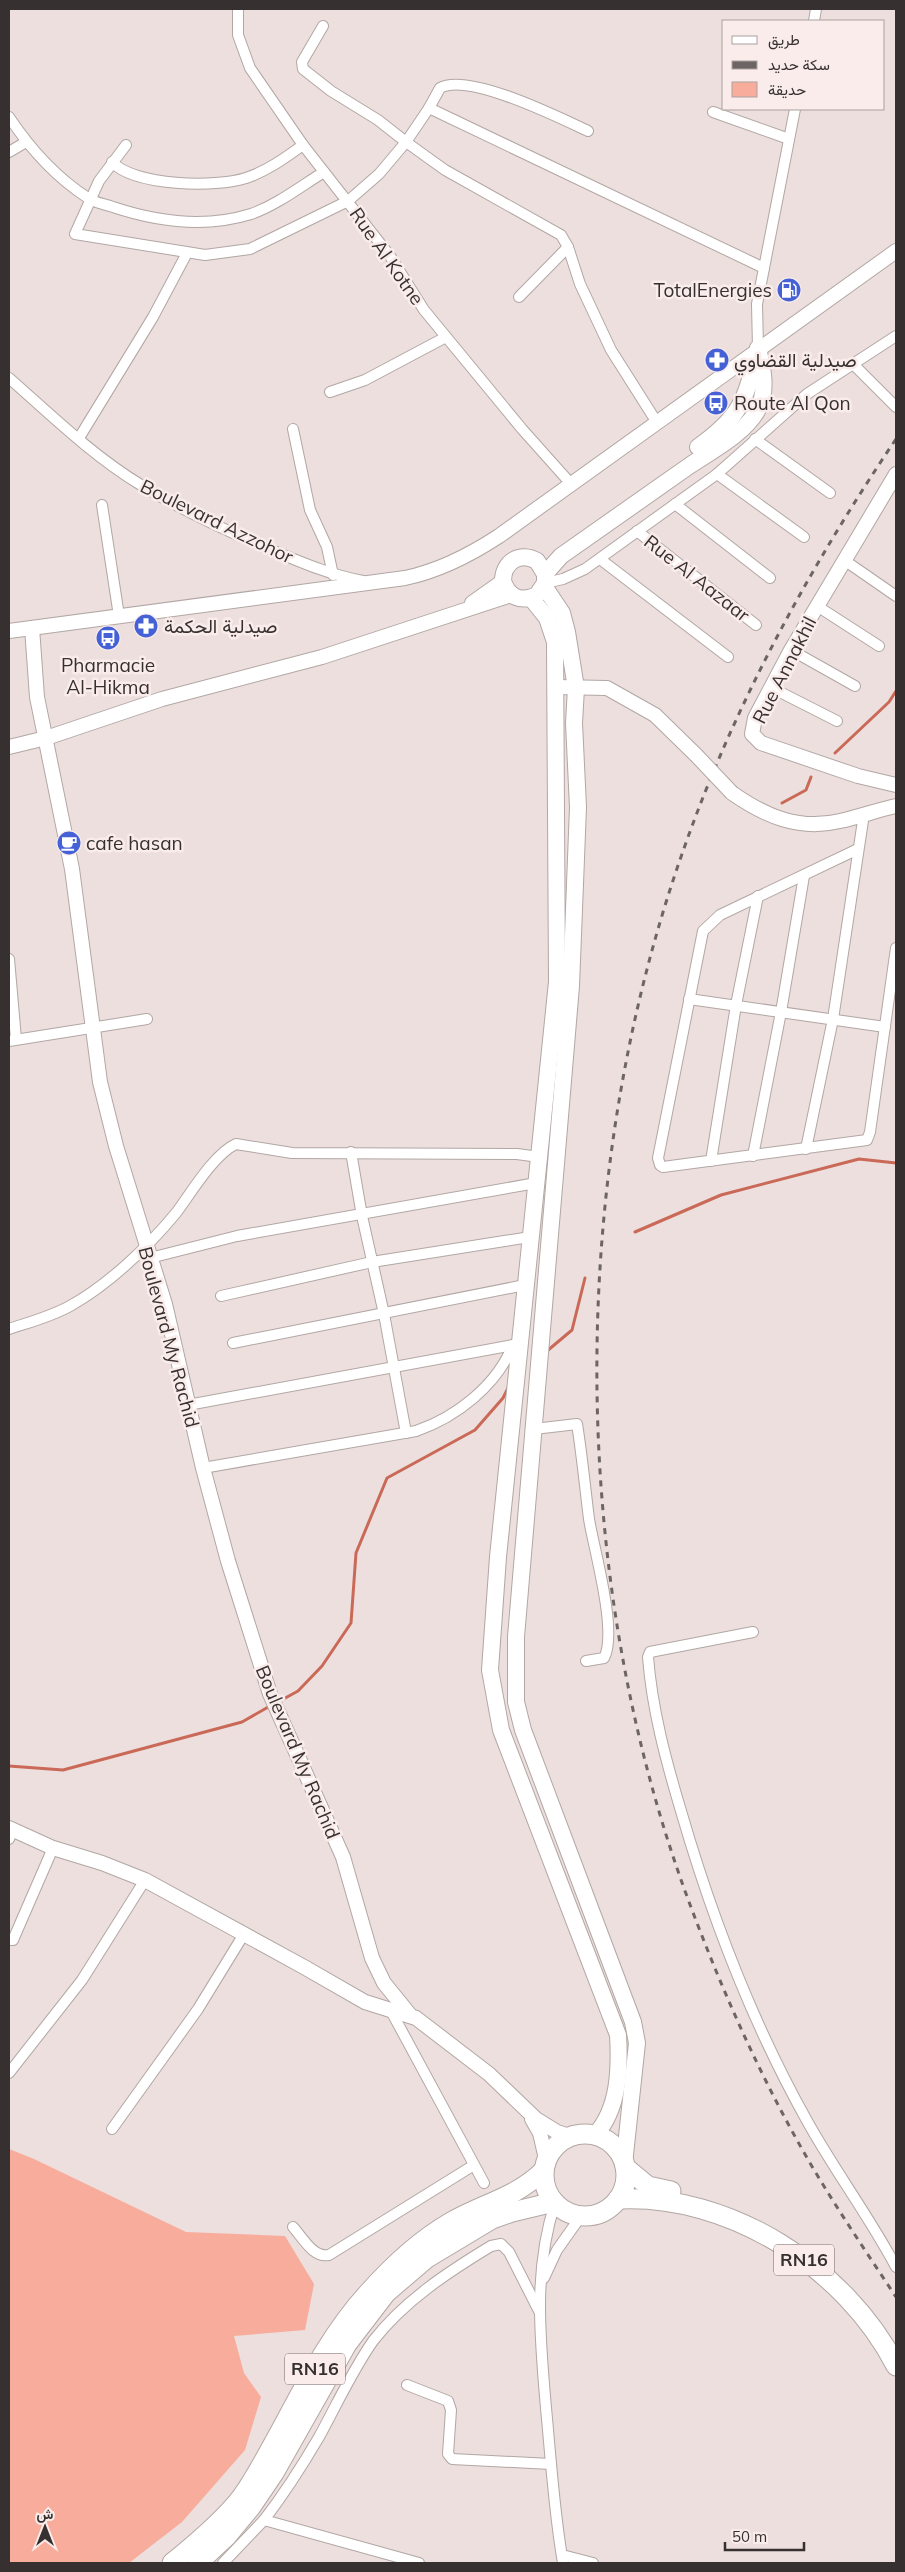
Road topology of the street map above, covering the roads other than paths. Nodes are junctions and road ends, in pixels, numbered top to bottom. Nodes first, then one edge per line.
1 (238, 9) edge
2 (323, 26) dead end
3 (429, 108) junction
4 (795, 110) edge
5 (713, 112) dead end
6 (9, 117) edge
7 (588, 131) dead end
8 (789, 139) junction
9 (26, 142) junction
10 (406, 142) junction
11 (126, 145) dead end
12 (303, 145) junction
13 (9, 152) edge
14 (112, 162) junction
15 (324, 172) junction
16 (89, 199) junction
17 (348, 201) junction
18 (568, 247) junction
19 (896, 250) edge
20 (187, 253) junction
21 (764, 268) junction
22 (519, 297) dead end
23 (446, 337) junction
24 (895, 338) edge
25 (758, 348) junction
26 (853, 364) junction
27 (9, 378) edge
28 (330, 392) dead end
29 (896, 407) edge
30 (656, 421) junction
31 (293, 429) dead end
32 (79, 438) junction
33 (755, 439) junction
34 (717, 474) junction
35 (896, 474) edge
36 (572, 484) junction
37 (830, 493) dead end
38 (675, 504) junction
39 (102, 505) dead end
40 (638, 531) junction
41 (804, 537) dead end
42 (532, 558) junction
43 (600, 559) junction
44 (844, 560) junction
45 (333, 575) junction
46 (770, 578) dead end
47 (502, 581) junction
48 (544, 581) junction
49 (369, 582) junction
50 (511, 595) junction
51 (896, 596) edge
52 (531, 598) junction
53 (816, 606) junction
54 (451, 614) junction
55 (119, 616) junction
56 (756, 625) dead end
57 (32, 628) junction
58 (9, 631) edge
59 (880, 646) dead end
60 (791, 650) junction
61 (728, 657) dead end
62 (855, 686) dead end
63 (556, 687) junction
64 (770, 687) junction
65 (576, 688) junction
66 (837, 720) dead end
67 (46, 738) junction
68 (9, 747) edge
69 (896, 785) edge
70 (896, 806) edge
71 (864, 814) junction
72 (858, 849) junction
73 (804, 876) junction
74 (758, 896) junction
75 (896, 948) edge
76 (9, 959) edge
77 (689, 999) junction
78 (736, 1005) junction
79 (781, 1012) junction
80 (147, 1019) dead end
81 (833, 1019) junction
82 (91, 1026) junction
83 (885, 1027) junction
84 (13, 1040) edge
85 (806, 1149) junction
86 (351, 1152) junction
87 (753, 1156) junction
88 (539, 1157) junction
89 (711, 1161) junction
90 (536, 1183) junction
91 (362, 1216) junction
92 (530, 1236) junction
93 (148, 1253) junction
94 (372, 1262) junction
95 (525, 1285) junction
96 (221, 1296) dead end
97 (384, 1314) junction
98 (9, 1329) edge
99 (233, 1343) dead end
100 (516, 1345) junction
101 (393, 1367) junction
102 (188, 1404) junction
103 (534, 1429) junction
104 (406, 1433) junction
105 (203, 1468) junction
106 (753, 1632) dead end
107 (586, 1661) dead end
108 (10, 1832) edge
109 (53, 1848) junction
110 (145, 1880) junction
111 (244, 1934) junction
112 (9, 1940) edge
113 (391, 2010) junction
114 (410, 2015) junction
115 (9, 2073) edge
116 (526, 2110) junction
117 (112, 2129) dead end
118 (595, 2135) junction
119 (570, 2136) junction
120 (474, 2165) junction
121 (545, 2165) junction
122 (625, 2166) junction
123 (484, 2183) dead end
124 (618, 2199) junction
125 (554, 2203) junction
126 (581, 2216) junction
127 (293, 2228) dead end
128 (896, 2268) edge
129 (540, 2288) junction
130 (538, 2311) junction
131 (896, 2345) edge
132 (896, 2366) edge
133 (407, 2385) dead end
134 (551, 2464) junction
135 (264, 2520) junction
136 (563, 2559) edge
137 (172, 2563) edge
138 (198, 2563) edge
139 (222, 2563) edge
140 (419, 2563) edge
141 (593, 2563) edge

1 - 12 street, Rue Al Kotne
2 - 10 street
3 - 7 street
3 - 10 street
3 - 21 street
4 - 8 street
5 - 8 street
6 - 9 street
8 - 21 street
9 - 13 street
9 - 16 street
10 - 17 street
10 - 18 street
11 - 14 street
12 - 14 street
12 - 15 street, Rue Al Kotne
14 - 16 street
15 - 16 street
15 - 17 street, Rue Al Kotne
16 - 20 street
17 - 20 street
17 - 23 street, Rue Al Kotne
18 - 22 street
18 - 30 street
19 - 25 street
20 - 32 street
21 - 25 street
23 - 28 street
23 - 36 street, Rue Al Kotne
24 - 26 street
25 - 30 street
25 - 42 main road
25 - 48 main road
26 - 29 street
26 - 33 street
27 - 32 street, Boulevard Azzohor
30 - 36 street
31 - 45 street
32 - 45 street, Boulevard Azzohor
33 - 34 street
33 - 37 street
34 - 38 street
34 - 41 street
35 - 44 street, Rue Annakhil
36 - 49 street
38 - 40 street
38 - 46 street
39 - 55 street
40 - 43 street
40 - 56 street, Rue Al Aazaar
42 - 47 main road
42 - 48 main road
43 - 48 street
43 - 61 street
44 - 51 street
44 - 53 street, Rue Annakhil
45 - 49 street, Boulevard Azzohor
47 - 50 main road
47 - 54 street
48 - 52 main road
48 - 65 main road
49 - 55 street
50 - 52 main road
50 - 54 street
52 - 63 main road
53 - 59 street
53 - 60 street, Rue Annakhil
54 - 67 street
55 - 57 street
57 - 58 street
57 - 67 street, Boulevard My Rachid
60 - 62 street
60 - 64 street, Rue Annakhil
63 - 65 street
63 - 88 main road
64 - 66 street
64 - 69 street, Rue Annakhil
65 - 71 street, bridge
65 - 103 main road
67 - 68 street
67 - 82 street, Boulevard My Rachid
70 - 71 street
71 - 72 street
72 - 73 street
72 - 81 street
73 - 74 street
73 - 79 street
74 - 77 street
74 - 78 street
75 - 83 street
76 - 84 street
77 - 78 street
77 - 89 street
78 - 79 street
78 - 89 street
79 - 81 street
79 - 87 street
80 - 82 street
81 - 83 street
81 - 85 street
82 - 84 street
82 - 93 street, Boulevard My Rachid
83 - 85 street
85 - 87 street
86 - 88 street
86 - 91 street
86 - 93 street
87 - 89 street
88 - 90 main road
90 - 91 street
90 - 92 main road
91 - 93 street
91 - 94 street
92 - 94 street
92 - 95 main road
93 - 98 street
93 - 102 street, Boulevard My Rachid
94 - 96 street
94 - 97 street
95 - 97 street
95 - 100 main road
97 - 99 street
97 - 101 street
100 - 101 street
100 - 104 street
100 - 118 main road
101 - 102 street
101 - 104 street
102 - 105 street, Boulevard My Rachid
103 - 107 street
103 - 122 main road
104 - 105 street
105 - 114 street, Boulevard My Rachid
106 - 128 street
108 - 109 street
109 - 110 street
109 - 112 street
110 - 111 street
110 - 115 street
111 - 113 street
111 - 117 street
113 - 114 street
113 - 120 street
114 - 116 street
116 - 119 street
116 - 121 street
118 - 119 highway
118 - 122 highway, RN16
119 - 121 highway, RN16
120 - 123 street
120 - 127 street
121 - 125 highway
121 - 137 highway, RN16
122 - 124 highway
122 - 131 highway, RN16
124 - 126 highway
124 - 132 highway, RN16
125 - 126 highway
125 - 129 street
125 - 138 highway, RN16
126 - 129 street
129 - 130 street
130 - 134 street
130 - 135 street
133 - 134 street
134 - 136 street
135 - 139 street
135 - 140 street
136 - 141 street

